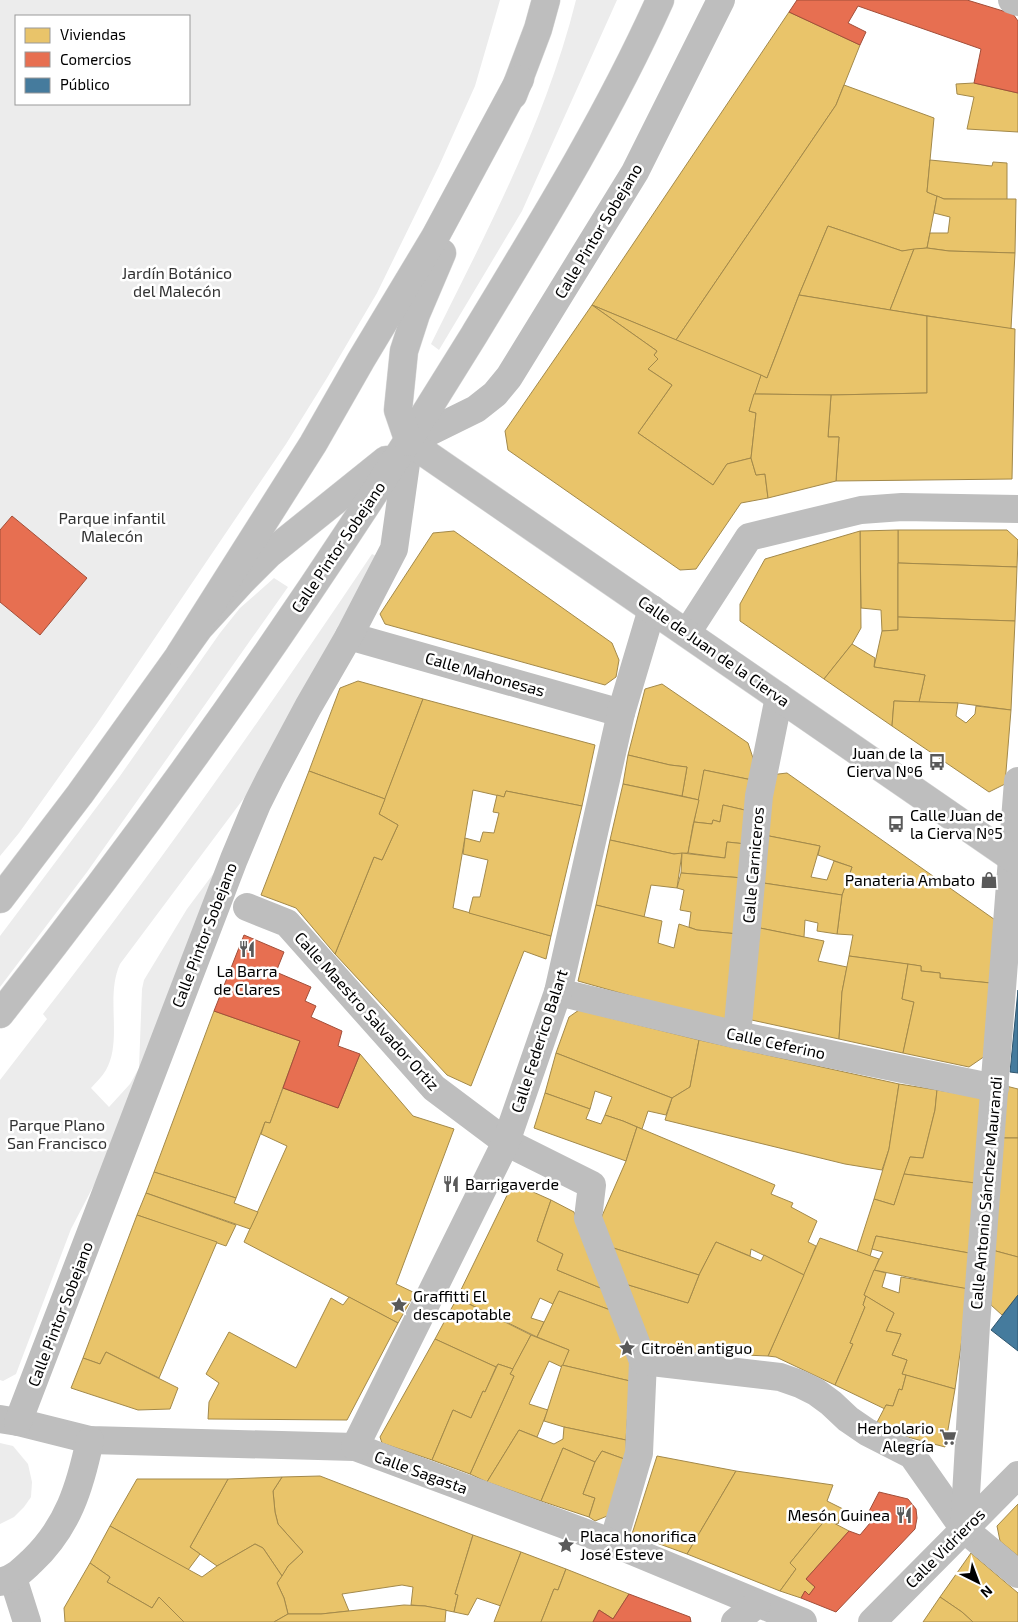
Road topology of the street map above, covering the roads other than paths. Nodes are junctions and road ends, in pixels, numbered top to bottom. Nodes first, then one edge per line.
1 (546, 0) edge
2 (660, 0) edge
3 (721, 0) edge
4 (1012, 0) edge
5 (1018, 2) edge
6 (520, 79) junction
7 (409, 442) junction
8 (1018, 509) edge
9 (652, 609) junction
10 (687, 633) junction
11 (349, 636) junction
12 (180, 654) junction
13 (779, 697) junction
14 (621, 713) junction
15 (1018, 781) edge
16 (1015, 860) edge
17 (0, 899) edge
18 (247, 907) dead end
19 (558, 992) junction
20 (0, 1014) edge
21 (737, 1035) junction
22 (995, 1088) junction
23 (506, 1142) junction
24 (643, 1361) junction
25 (9, 1420) edge
26 (90, 1440) junction
27 (355, 1447) junction
28 (1018, 1475) edge
29 (964, 1529) junction
30 (613, 1543) junction
31 (1018, 1574) edge
32 (4, 1579) edge
33 (757, 1604) junction
34 (27, 1622) edge
35 (735, 1622) edge
36 (803, 1622) edge
37 (872, 1622) edge

1 - 6 main road
2 - 7 main road
3 - 7 main road, Calle Pintor Sobejano
4 - 5 main road
6 - 7 main road
6 - 12 main road
7 - 9 main road, Calle de Juan de la Cierva
7 - 11 main road, Calle Pintor Sobejano
7 - 12 main road, Calle Pintor Sobejano
7 - 20 main road, Calle Pintor Sobejano
8 - 10 main road
9 - 10 main road, Calle de Juan de la Cierva
9 - 14 main road, Calle Federico Balart
10 - 13 main road, Calle de Juan de la Cierva
11 - 14 main road, Calle Mahonesas
11 - 25 main road, Calle Pintor Sobejano
12 - 17 main road, Calle Pintor Sobejano
13 - 16 main road, Calle de Juan de la Cierva
13 - 21 main road, Calle Carniceros
14 - 19 main road, Calle Federico Balart
15 - 16 main road, Calle Antonio Sánchez Maurandi
16 - 22 main road, Calle Antonio Sánchez Maurandi
18 - 23 main road, Calle Maestro Salvador Ortiz
19 - 21 main road, Calle Ceferino
19 - 23 main road, Calle Federico Balart
21 - 22 main road, Calle Ceferino
22 - 29 main road, Calle Antonio Sánchez Maurandi
23 - 24 main road, Calle Maestro Salvador Ortiz
23 - 27 main road, Calle Federico Balart
24 - 29 main road
24 - 30 main road
25 - 26 main road, Calle Sagasta
26 - 27 main road, Calle Sagasta
26 - 32 main road
27 - 30 main road, Calle Sagasta
28 - 29 main road, Calle Vidrieros
29 - 31 main road
29 - 37 main road, Calle Vidrieros
30 - 33 main road, Calle Sagasta
32 - 34 main road
33 - 35 main road
33 - 36 main road, Calle Sagasta

